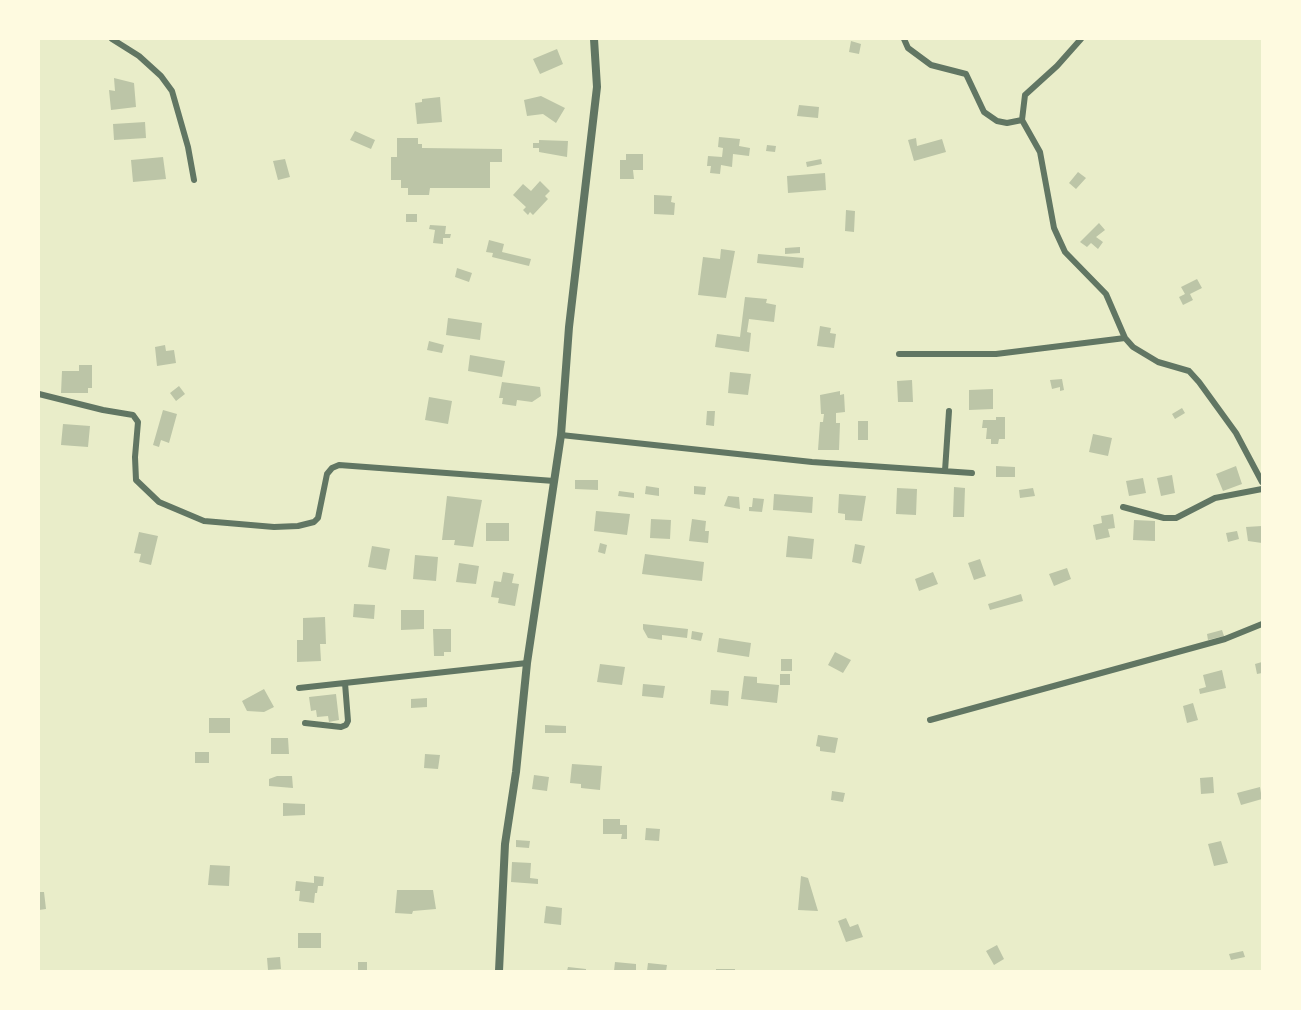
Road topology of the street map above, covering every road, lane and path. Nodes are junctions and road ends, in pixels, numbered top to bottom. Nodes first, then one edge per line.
1 (112, 39) edge
2 (594, 39) edge
3 (904, 39) edge
4 (1081, 39) edge
5 (1022, 120) junction
6 (194, 180) dead end
7 (1125, 338) junction
8 (899, 354) dead end
9 (39, 394) edge
10 (949, 411) dead end
11 (561, 435) junction
12 (945, 471) junction
13 (972, 473) dead end
14 (554, 481) junction
15 (1262, 482) edge
16 (1262, 489) edge
17 (1123, 507) dead end
18 (1262, 624) edge
19 (528, 663) junction
20 (345, 683) junction
21 (299, 688) dead end
22 (930, 720) dead end
23 (305, 723) dead end
24 (499, 971) edge

1 - 6 street
2 - 11 street
3 - 5 street
4 - 5 street
5 - 7 street
7 - 8 street
7 - 15 street
9 - 14 street
10 - 12 street
11 - 12 street
11 - 14 street
12 - 13 street
14 - 19 street
16 - 17 street
18 - 22 street
19 - 20 street
19 - 24 street
20 - 21 street
20 - 23 street

